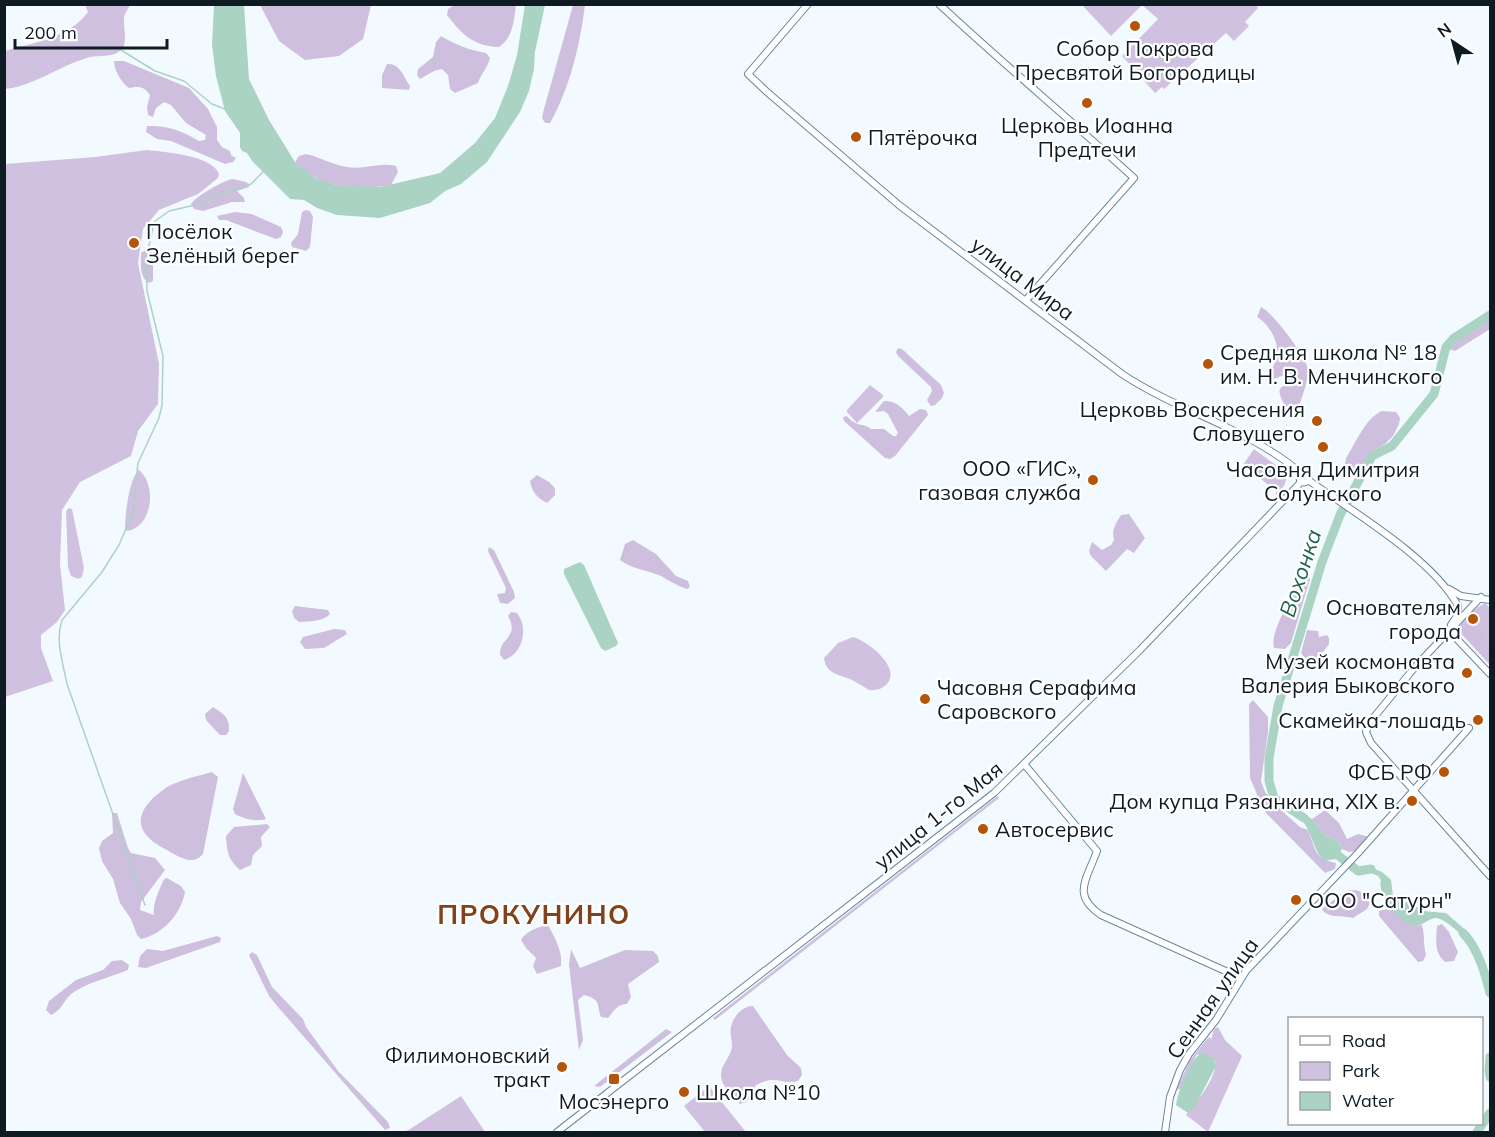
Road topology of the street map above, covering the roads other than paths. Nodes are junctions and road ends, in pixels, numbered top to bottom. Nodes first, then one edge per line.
1 (808, 4) edge
2 (939, 4) edge
3 (1026, 300) junction
4 (1304, 478) junction
5 (1446, 588) junction
6 (1481, 597) junction
7 (1491, 600) edge
8 (1451, 629) junction
9 (1491, 674) edge
10 (1469, 728) dead end
11 (1024, 765) junction
12 (1414, 791) junction
13 (1491, 876) edge
14 (1241, 978) junction
15 (557, 1132) edge
16 (1165, 1132) edge

1 - 3 street, улица Мира
2 - 3 street
3 - 4 street, улица Мира
4 - 5 street, улица Мира
4 - 11 street, улица 1-го Мая
5 - 6 street
5 - 8 street
6 - 7 street
6 - 8 street
8 - 9 street
8 - 12 street
10 - 12 street, Сенная улица
11 - 14 street
11 - 15 street, улица 1-го Мая
12 - 13 street
12 - 14 street, Сенная улица
14 - 16 street, Сенная улица

